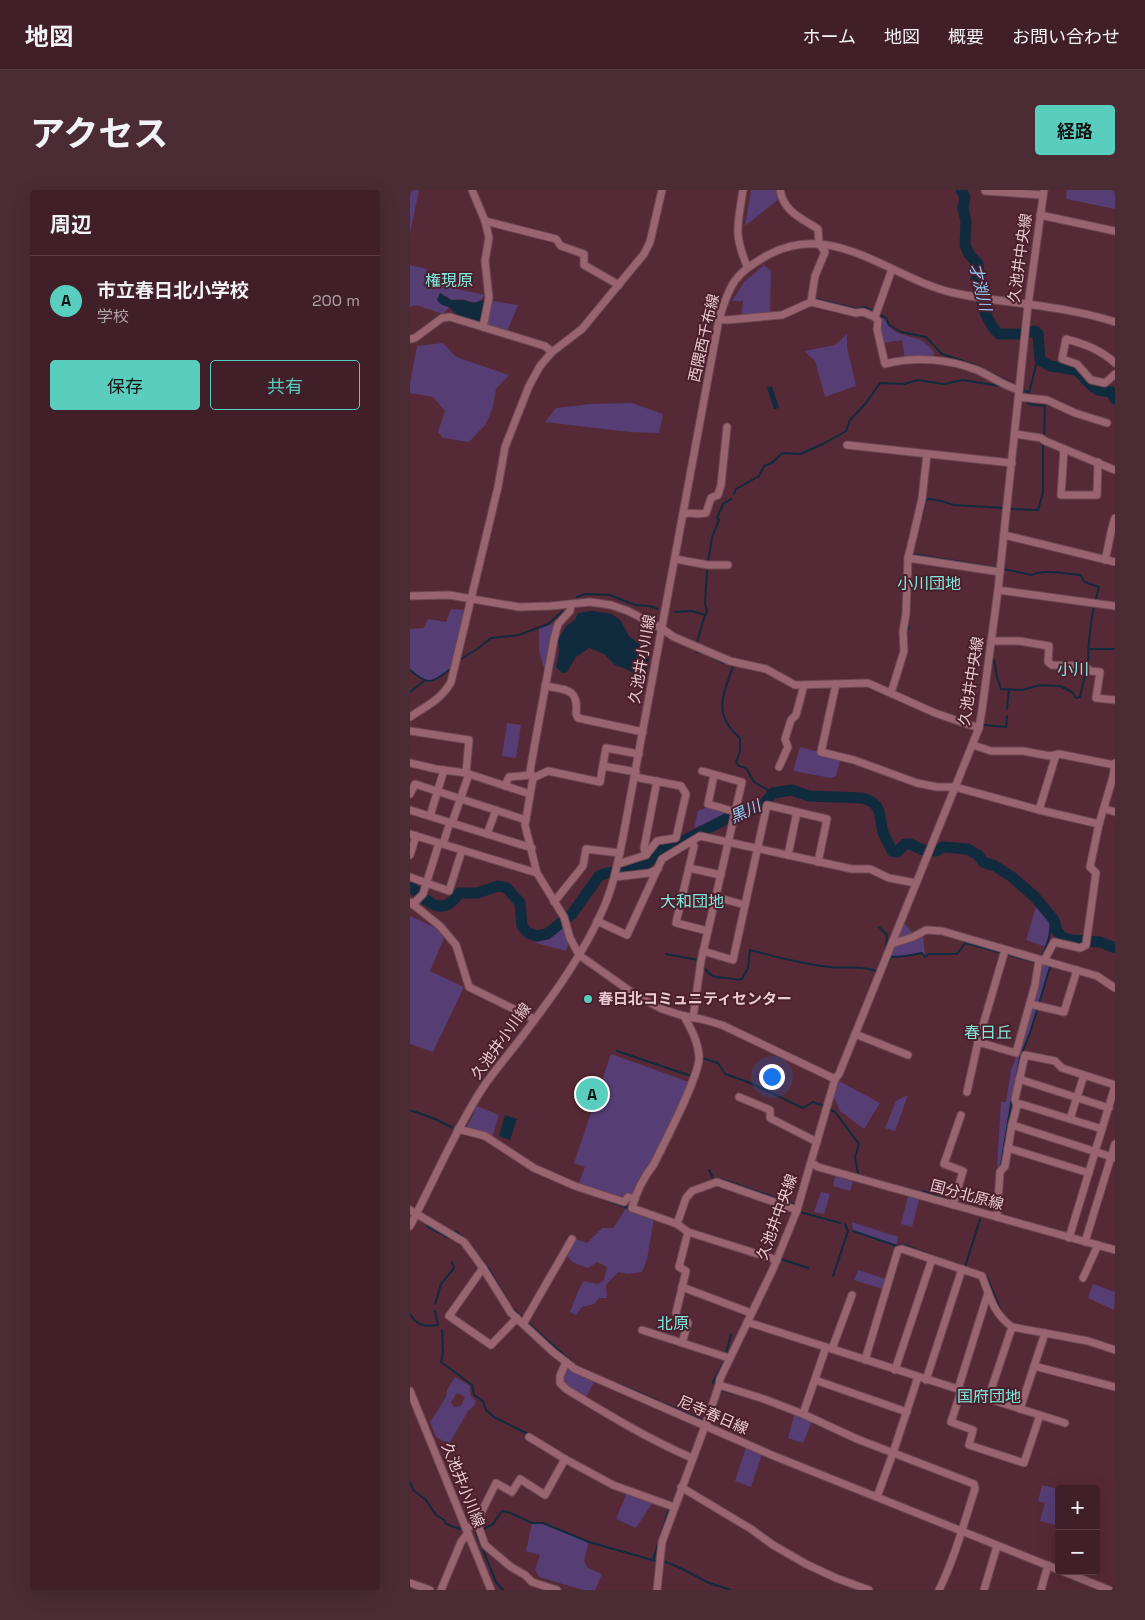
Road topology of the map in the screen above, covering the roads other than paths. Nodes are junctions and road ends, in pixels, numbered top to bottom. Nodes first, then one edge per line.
1 (472, 190) edge
2 (662, 190) edge
3 (744, 190) edge
4 (780, 190) edge
5 (985, 191) dead end
6 (1043, 193) edge
7 (1040, 216) junction
8 (485, 220) junction
9 (1115, 231) edge
10 (819, 243) junction
11 (747, 266) junction
12 (892, 268) junction
13 (619, 285) junction
14 (811, 302) junction
15 (1028, 305) junction
16 (876, 314) junction
17 (720, 318) junction
18 (1115, 322) edge
19 (483, 327) junction
20 (410, 339) edge
21 (552, 352) junction
22 (1115, 364) edge
23 (1115, 374) edge
24 (1023, 396) junction
25 (1107, 423) dead end
26 (727, 427) dead end
27 (1015, 434) junction
28 (847, 445) dead end
29 (1064, 449) junction
30 (927, 454) junction
31 (1098, 462) junction
32 (1012, 463) junction
33 (1115, 470) edge
34 (683, 514) junction
35 (1115, 518) edge
36 (1004, 535) junction
37 (910, 558) junction
38 (675, 559) junction
39 (1106, 560) junction
40 (1115, 562) edge
41 (728, 565) dead end
42 (1000, 569) junction
43 (998, 590) junction
44 (410, 596) edge
45 (472, 599) junction
46 (571, 604) junction
47 (1115, 606) edge
48 (662, 628) junction
49 (991, 641) junction
50 (836, 684) junction
51 (545, 686) junction
52 (804, 686) junction
53 (891, 693) junction
54 (1115, 700) edge
55 (410, 717) edge
56 (979, 728) junction
57 (410, 731) edge
58 (643, 732) junction
59 (973, 745) junction
60 (639, 754) junction
61 (1056, 755) junction
62 (410, 762) edge
63 (1115, 764) edge
64 (602, 766) junction
65 (779, 767) dead end
66 (444, 770) junction
67 (702, 772) dead end
68 (468, 774) junction
69 (635, 774) junction
70 (714, 775) junction
71 (532, 776) junction
72 (657, 781) junction
73 (505, 786) junction
74 (955, 787) junction
75 (437, 791) junction
76 (410, 794) edge
77 (530, 794) junction
78 (461, 799) junction
79 (1104, 809) junction
80 (410, 810) edge
81 (496, 810) junction
82 (1039, 810) junction
83 (735, 811) junction
84 (798, 812) junction
85 (1115, 812) edge
86 (430, 816) junction
87 (526, 820) junction
88 (451, 822) junction
89 (1099, 824) junction
90 (488, 834) junction
91 (413, 835) edge
92 (692, 841) junction
93 (729, 842) junction
94 (441, 843) junction
95 (532, 848) junction
96 (758, 849) junction
97 (462, 850) junction
98 (620, 853) junction
99 (410, 855) edge
100 (646, 855) junction
101 (788, 855) junction
102 (818, 862) junction
103 (689, 868) junction
104 (658, 869) junction
105 (616, 871) junction
106 (537, 873) junction
107 (721, 875) junction
108 (410, 877) edge
109 (426, 883) junction
110 (916, 883) junction
111 (716, 897) junction
112 (416, 900) edge
113 (554, 902) junction
114 (745, 905) junction
115 (597, 921) junction
116 (708, 931) junction
117 (894, 943) junction
118 (1005, 950) junction
119 (703, 951) junction
120 (579, 955) junction
121 (1042, 960) junction
122 (1076, 970) junction
123 (1115, 988) edge
124 (1030, 1004) junction
125 (684, 1016) junction
126 (693, 1018) junction
127 (534, 1019) junction
128 (855, 1034) junction
129 (978, 1042) junction
130 (908, 1055) dead end
131 (1084, 1075) junction
132 (836, 1079) junction
133 (1020, 1079) junction
134 (1115, 1085) edge
135 (967, 1092) dead end
136 (739, 1097) dead end
137 (1077, 1098) junction
138 (1017, 1106) junction
139 (1108, 1108) junction
140 (961, 1115) dead end
141 (1070, 1119) junction
142 (1012, 1125) junction
143 (458, 1129) junction
144 (1102, 1129) junction
145 (816, 1142) junction
146 (1115, 1144) edge
147 (1008, 1148) junction
148 (1095, 1152) junction
149 (1113, 1158) edge
150 (812, 1164) junction
151 (1089, 1173) junction
152 (635, 1199) junction
153 (953, 1205) junction
154 (797, 1210) junction
155 (414, 1212) edge
156 (997, 1217) junction
157 (676, 1224) junction
158 (410, 1226) edge
159 (688, 1232) junction
160 (1069, 1238) junction
161 (572, 1239) dead end
162 (1085, 1242) junction
163 (1098, 1245) junction
164 (1115, 1250) edge
165 (932, 1259) junction
166 (777, 1260) junction
167 (483, 1268) junction
168 (962, 1269) junction
169 (1083, 1278) dead end
170 (682, 1287) junction
171 (988, 1293) junction
172 (852, 1295) dead end
173 (751, 1313) junction
174 (517, 1318) junction
175 (525, 1322) junction
176 (747, 1322) junction
177 (1012, 1327) junction
178 (642, 1330) dead end
179 (1045, 1333) junction
180 (682, 1343) junction
181 (829, 1348) junction
182 (1115, 1350) edge
183 (726, 1357) junction
184 (865, 1360) junction
185 (566, 1362) junction
186 (1034, 1366) junction
187 (896, 1370) junction
188 (918, 1377) junction
189 (815, 1380) junction
190 (926, 1380) junction
191 (719, 1385) junction
192 (1115, 1387) edge
193 (959, 1390) junction
194 (410, 1391) edge
195 (988, 1399) junction
196 (1020, 1409) junction
197 (907, 1412) junction
198 (803, 1414) junction
199 (1040, 1415) junction
200 (1066, 1423) dead end
201 (704, 1426) junction
202 (529, 1436) dead end
203 (892, 1455) junction
204 (692, 1458) junction
205 (566, 1459) junction
206 (681, 1487) junction
207 (877, 1497) junction
208 (674, 1507) junction
209 (478, 1528) junction
210 (467, 1530) junction
211 (961, 1530) junction
212 (997, 1546) junction
213 (1048, 1565) junction
214 (1055, 1568) edge
215 (1072, 1575) edge
216 (410, 1583) edge
217 (430, 1590) edge
218 (441, 1590) edge
219 (491, 1590) edge
220 (557, 1590) edge
221 (657, 1590) edge
222 (869, 1590) edge
223 (939, 1590) edge
224 (984, 1590) edge
225 (1041, 1590) edge
226 (1109, 1590) edge

1 - 8 street
2 - 13 street
3 - 11 street
4 - 10 street
5 - 6 street
6 - 7 street, 久池井中央線
7 - 9 street
7 - 15 street, 久池井中央線
8 - 13 street
8 - 19 street
10 - 11 street, 西隈西千布線
10 - 12 street, 西隈西千布線
10 - 14 street
11 - 17 street, 西隈西千布線
12 - 15 street, 西隈西千布線
12 - 16 street
13 - 21 street
14 - 16 street
14 - 17 street
15 - 18 street, 西隈西千布線
15 - 24 street, 久池井中央線
16 - 24 street
17 - 34 street, 西隈西千布線
19 - 20 street
19 - 21 street
21 - 45 street
22 - 23 street
24 - 25 street
24 - 27 street, 久池井中央線
26 - 34 street
27 - 29 street
27 - 32 street, 久池井中央線
28 - 30 street
29 - 31 street
29 - 31 street
30 - 32 street
30 - 37 street
31 - 33 street
32 - 36 street, 久池井中央線
34 - 38 street, 久池井小川線
35 - 39 street
36 - 39 street
36 - 42 street, 久池井中央線
37 - 42 street
37 - 53 street
38 - 41 street
38 - 48 street, 久池井小川線
39 - 40 street
42 - 43 street, 久池井中央線
43 - 47 street
43 - 49 street, 久池井中央線
44 - 45 street
45 - 46 street
45 - 55 street
46 - 48 street
46 - 51 street
48 - 52 street
48 - 58 street, 久池井小川線
49 - 54 street
49 - 56 street, 久池井中央線
50 - 52 street
50 - 53 street
50 - 74 street
51 - 58 street
51 - 71 street
52 - 65 street
53 - 56 street
56 - 59 street, 久池井中央線
57 - 68 street
58 - 60 street, 久池井小川線
59 - 61 street
59 - 74 street, 久池井中央線
60 - 64 street
60 - 69 street, 久池井小川線
61 - 63 street
61 - 82 street
62 - 66 street
63 - 79 street
64 - 69 street
64 - 71 street
66 - 68 street
66 - 75 street
67 - 70 street
68 - 73 street
68 - 78 street
69 - 72 street
69 - 98 street, 久池井小川線
70 - 83 street
70 - 83 street
71 - 73 street
71 - 77 street
72 - 100 street
72 - 100 street
73 - 77 street
74 - 82 street
74 - 110 street, 久池井中央線
75 - 76 street
75 - 78 street
75 - 86 street
77 - 87 street
78 - 81 street
78 - 88 street
79 - 85 street
79 - 89 street
80 - 86 street
81 - 87 street
81 - 90 street
82 - 89 street
83 - 93 street
84 - 96 street
84 - 101 street
84 - 102 street
86 - 88 street
87 - 95 street
88 - 90 street
88 - 94 street
89 - 121 street
90 - 95 street
91 - 94 street
91 - 99 street
92 - 93 street
92 - 103 street
92 - 104 street
93 - 96 street
93 - 107 street
94 - 97 street
94 - 109 street
95 - 106 street
96 - 101 street
96 - 114 street
97 - 106 street
97 - 109 street
98 - 105 street, 久池井小川線
98 - 113 street
100 - 105 street
101 - 102 street
102 - 110 street
103 - 107 street
103 - 116 street
104 - 105 street
104 - 115 street
105 - 115 street, 久池井小川線
106 - 113 street
107 - 111 street
108 - 109 street
109 - 112 street
110 - 117 street, 久池井中央線
111 - 114 street
111 - 116 street
112 - 127 street
113 - 120 street
114 - 119 street
115 - 120 street, 久池井小川線
116 - 119 street
117 - 118 street
117 - 128 street, 久池井中央線
118 - 121 street
118 - 129 street
119 - 126 street
120 - 125 street
120 - 127 street, 久池井小川線
121 - 122 street
121 - 124 street
122 - 123 street
122 - 124 street
124 - 129 street
125 - 126 street
125 - 152 street
126 - 132 street
127 - 143 street, 久池井小川線
128 - 130 street
128 - 132 street, 久池井中央線
129 - 135 street
131 - 133 street
131 - 134 street
131 - 137 street
132 - 145 street, 久池井中央線
133 - 137 street
133 - 138 street
134 - 139 street
136 - 145 street
137 - 139 street
137 - 141 street
138 - 141 street
138 - 142 street
139 - 144 street
140 - 153 street
141 - 144 street
142 - 147 street
142 - 148 street
143 - 152 street
143 - 155 street, 久池井小川線
144 - 148 street
145 - 150 street, 久池井中央線
146 - 149 street
147 - 151 street
147 - 156 street
148 - 149 street
148 - 151 street
149 - 162 street
150 - 153 street, 国分北原線
150 - 154 street, 久池井中央線
151 - 160 street
152 - 157 street
153 - 156 street, 国分北原線
154 - 157 street
154 - 166 street, 久池井中央線
155 - 158 street, 久池井小川線
155 - 167 street, 尼寺春日線
156 - 160 street, 国分北原線
157 - 159 street
159 - 166 street
159 - 170 street
160 - 162 street, 国分北原線
161 - 175 street
162 - 163 street, 国分北原線
163 - 164 street, 国分北原線
163 - 169 street
165 - 168 street
165 - 184 street
165 - 187 street
166 - 173 street, 久池井中央線
167 - 174 street, 尼寺春日線
167 - 174 street
168 - 171 street
168 - 190 street
170 - 173 street
170 - 180 street
171 - 177 street
171 - 193 street
172 - 181 street
173 - 176 street, 久池井中央線
174 - 175 street, 尼寺春日線
175 - 185 street, 尼寺春日線
176 - 181 street
176 - 183 street, 久池井中央線
177 - 179 street
177 - 195 street
178 - 180 street
179 - 182 street
179 - 186 street
180 - 183 street
181 - 184 street
181 - 189 street
183 - 191 street, 久池井中央線
184 - 187 street
185 - 201 street, 尼寺春日線
185 - 204 street
186 - 192 street
186 - 196 street
187 - 188 street
188 - 190 street
188 - 197 street
189 - 197 street
189 - 198 street
190 - 193 street
191 - 198 street
191 - 201 street, 久池井中央線
193 - 195 street
193 - 199 street
194 - 210 street, 久池井小川線
195 - 196 street
196 - 199 street
197 - 203 street
198 - 203 street
199 - 200 street
201 - 204 street, 久池井中央線
201 - 207 street, 尼寺春日線
202 - 205 street
203 - 207 street
203 - 211 street
204 - 206 street, 久池井中央線
205 - 208 street
205 - 209 street
206 - 208 street, 久池井中央線
206 - 222 street
207 - 211 street, 尼寺春日線
208 - 221 street, 久池井中央線
209 - 210 street
209 - 220 street
210 - 218 street
210 - 219 street, 久池井小川線
211 - 212 street, 尼寺春日線
211 - 223 street
212 - 213 street, 尼寺春日線
212 - 224 street
213 - 214 street, 尼寺春日線
213 - 225 street
215 - 226 street
216 - 217 street

